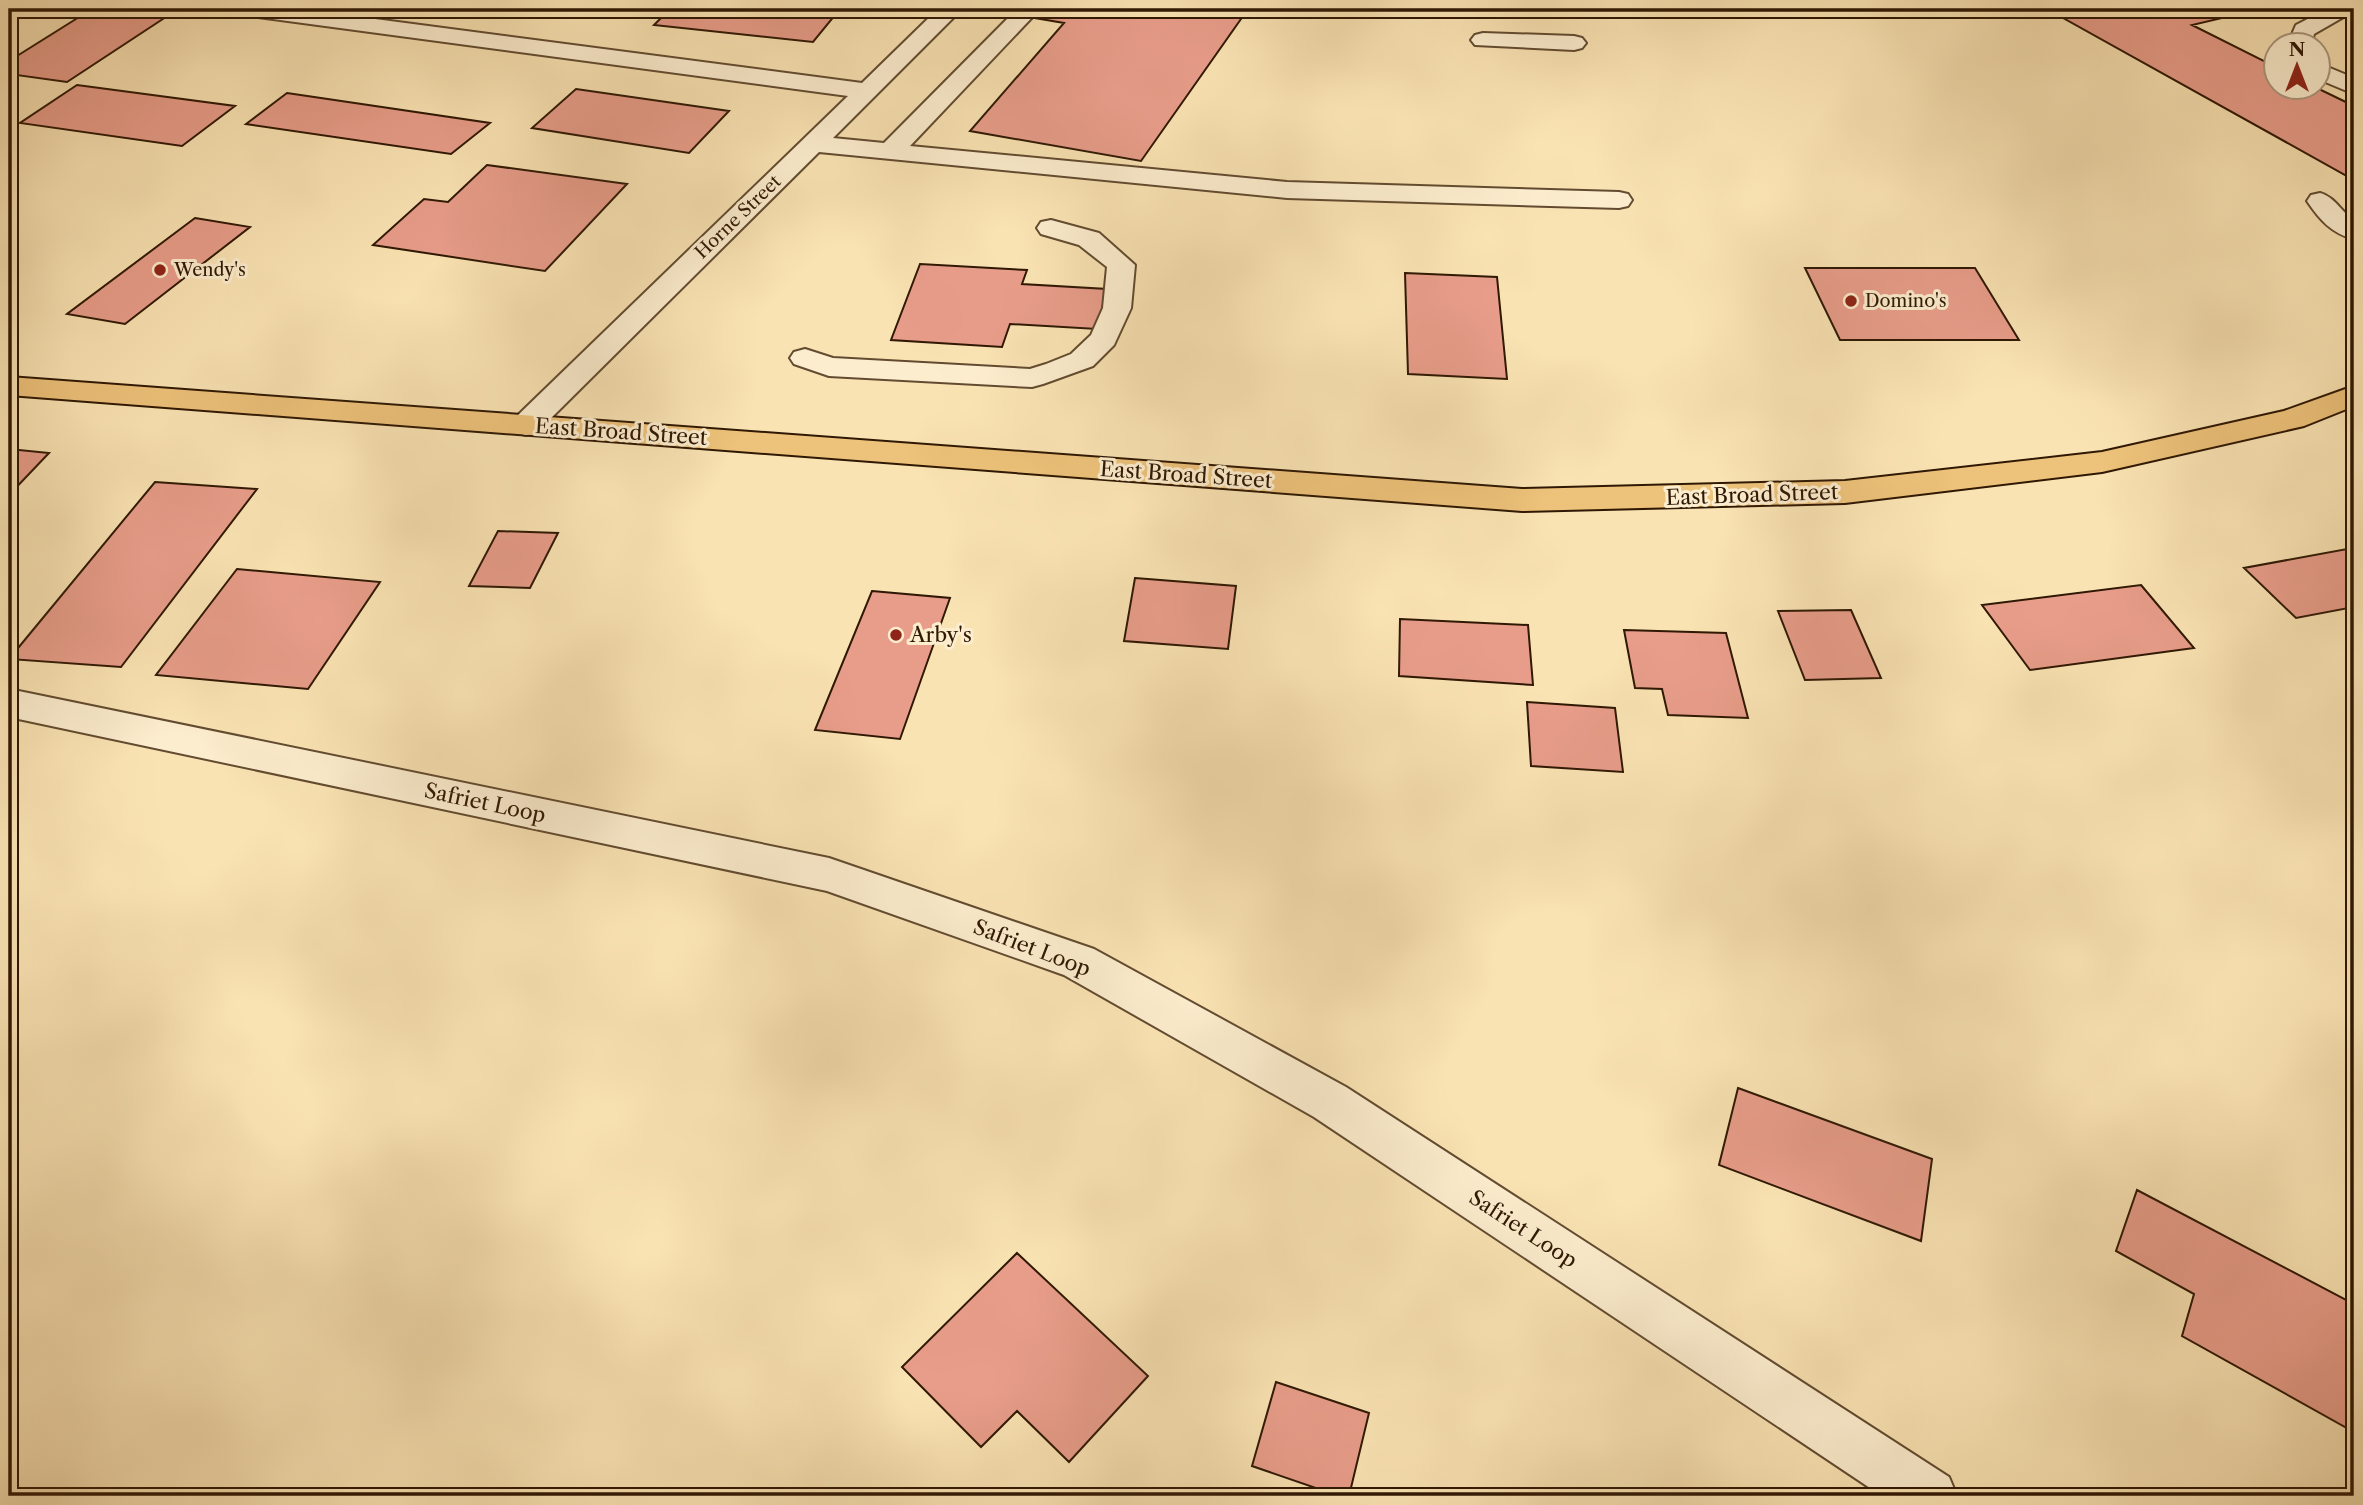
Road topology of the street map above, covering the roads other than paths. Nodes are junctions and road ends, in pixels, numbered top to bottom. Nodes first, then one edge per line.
1 (250, 9) edge
2 (951, 9) edge
3 (1029, 9) edge
4 (2344, 9) edge
5 (2303, 32) edge
6 (1483, 40) dead end
7 (1574, 43) dead end
8 (2332, 77) edge
9 (2354, 87) edge
10 (868, 91) junction
11 (813, 144) junction
12 (890, 152) junction
13 (1619, 200) dead end
14 (2354, 208) edge
15 (1051, 228) dead end
16 (2354, 231) edge
17 (806, 358) dead end
18 (9, 386) edge
19 (2354, 395) edge
20 (526, 425) junction
21 (9, 703) edge
22 (1930, 1496) edge

1 - 10 street
2 - 10 street, Horne Street
3 - 12 street
4 - 5 street
6 - 7 street
8 - 9 street
10 - 11 street, Horne Street
11 - 12 street
11 - 20 street, Horne Street
12 - 13 street
14 - 16 street
15 - 17 street
18 - 20 main road, East Broad Street
19 - 20 main road, East Broad Street
21 - 22 street, Safriet Loop

